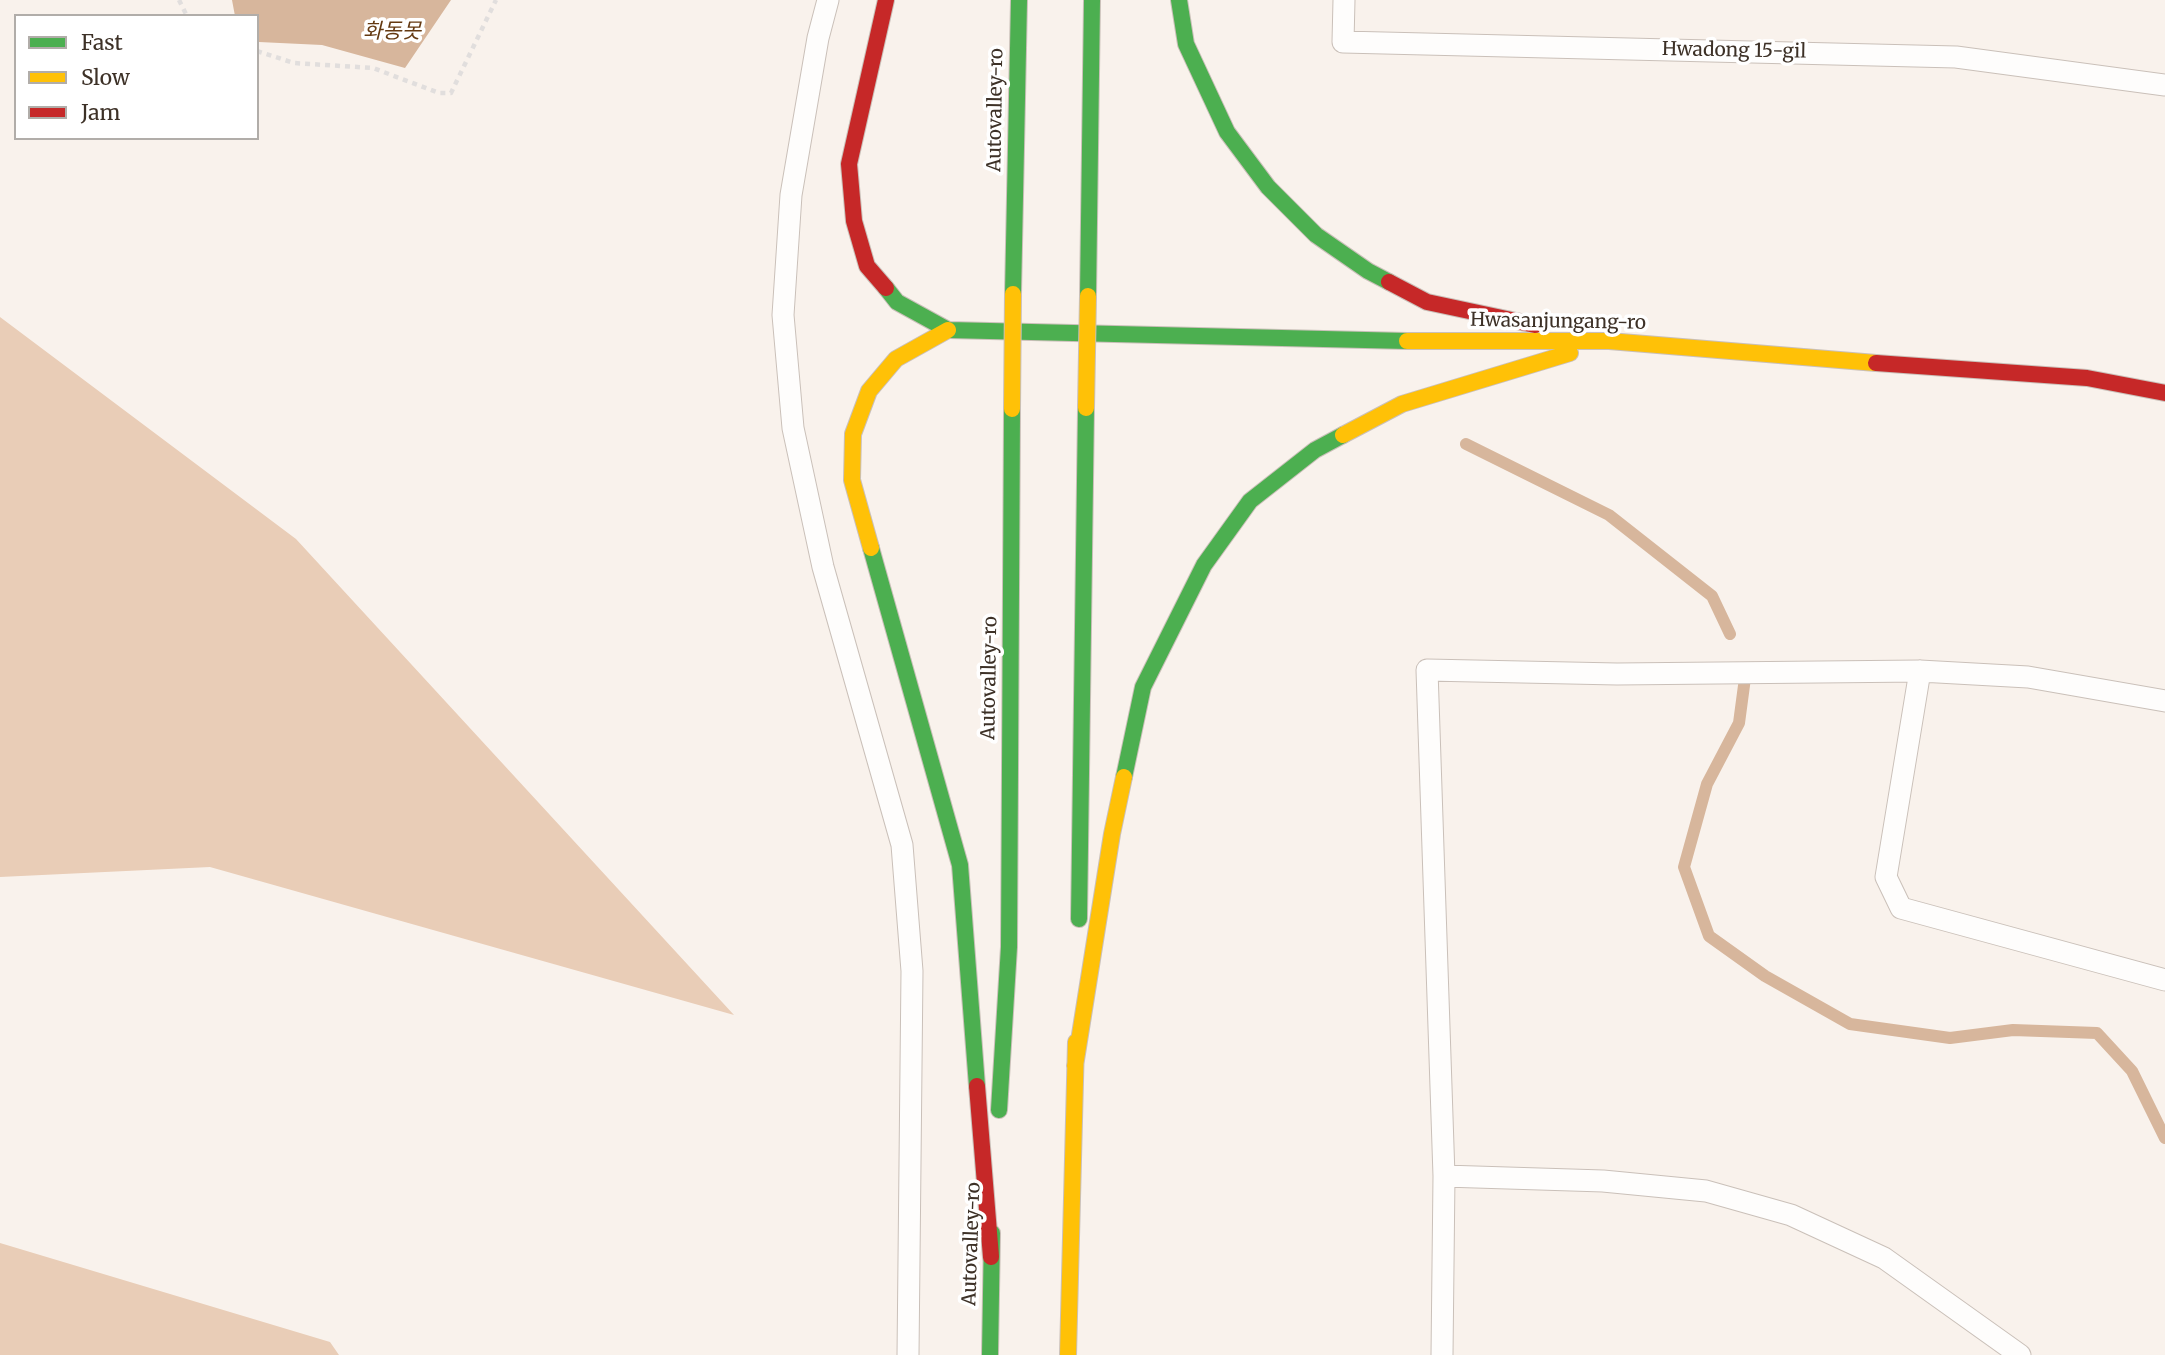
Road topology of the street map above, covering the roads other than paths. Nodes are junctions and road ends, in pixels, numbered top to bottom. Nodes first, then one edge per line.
1 (828, 0) edge
2 (886, 0) edge
3 (1019, 0) edge
4 (1091, 0) edge
5 (1179, 0) edge
6 (1344, 0) edge
7 (2165, 85) edge
8 (948, 330) junction
9 (1609, 341) junction
10 (2165, 393) edge
11 (1920, 671) junction
12 (2165, 701) edge
13 (2165, 980) edge
14 (1075, 1066) junction
15 (1444, 1176) junction
16 (991, 1257) junction
17 (908, 1355) edge
18 (990, 1355) edge
19 (1068, 1355) edge
20 (1442, 1355) edge
21 (2020, 1355) edge

1 - 17 lane
2 - 8 main road
3 - 16 main road, Autovalley-ro, bridge
4 - 14 main road, bridge
5 - 9 main road
6 - 7 lane, Hwadong 15-gil
8 - 9 main road, Hwasanjungang-ro
8 - 16 main road
9 - 10 main road, Hwasanjungang-ro
9 - 14 main road
11 - 12 lane
11 - 13 lane
11 - 15 lane
14 - 19 main road
15 - 20 lane
15 - 21 lane
16 - 18 main road, Autovalley-ro

